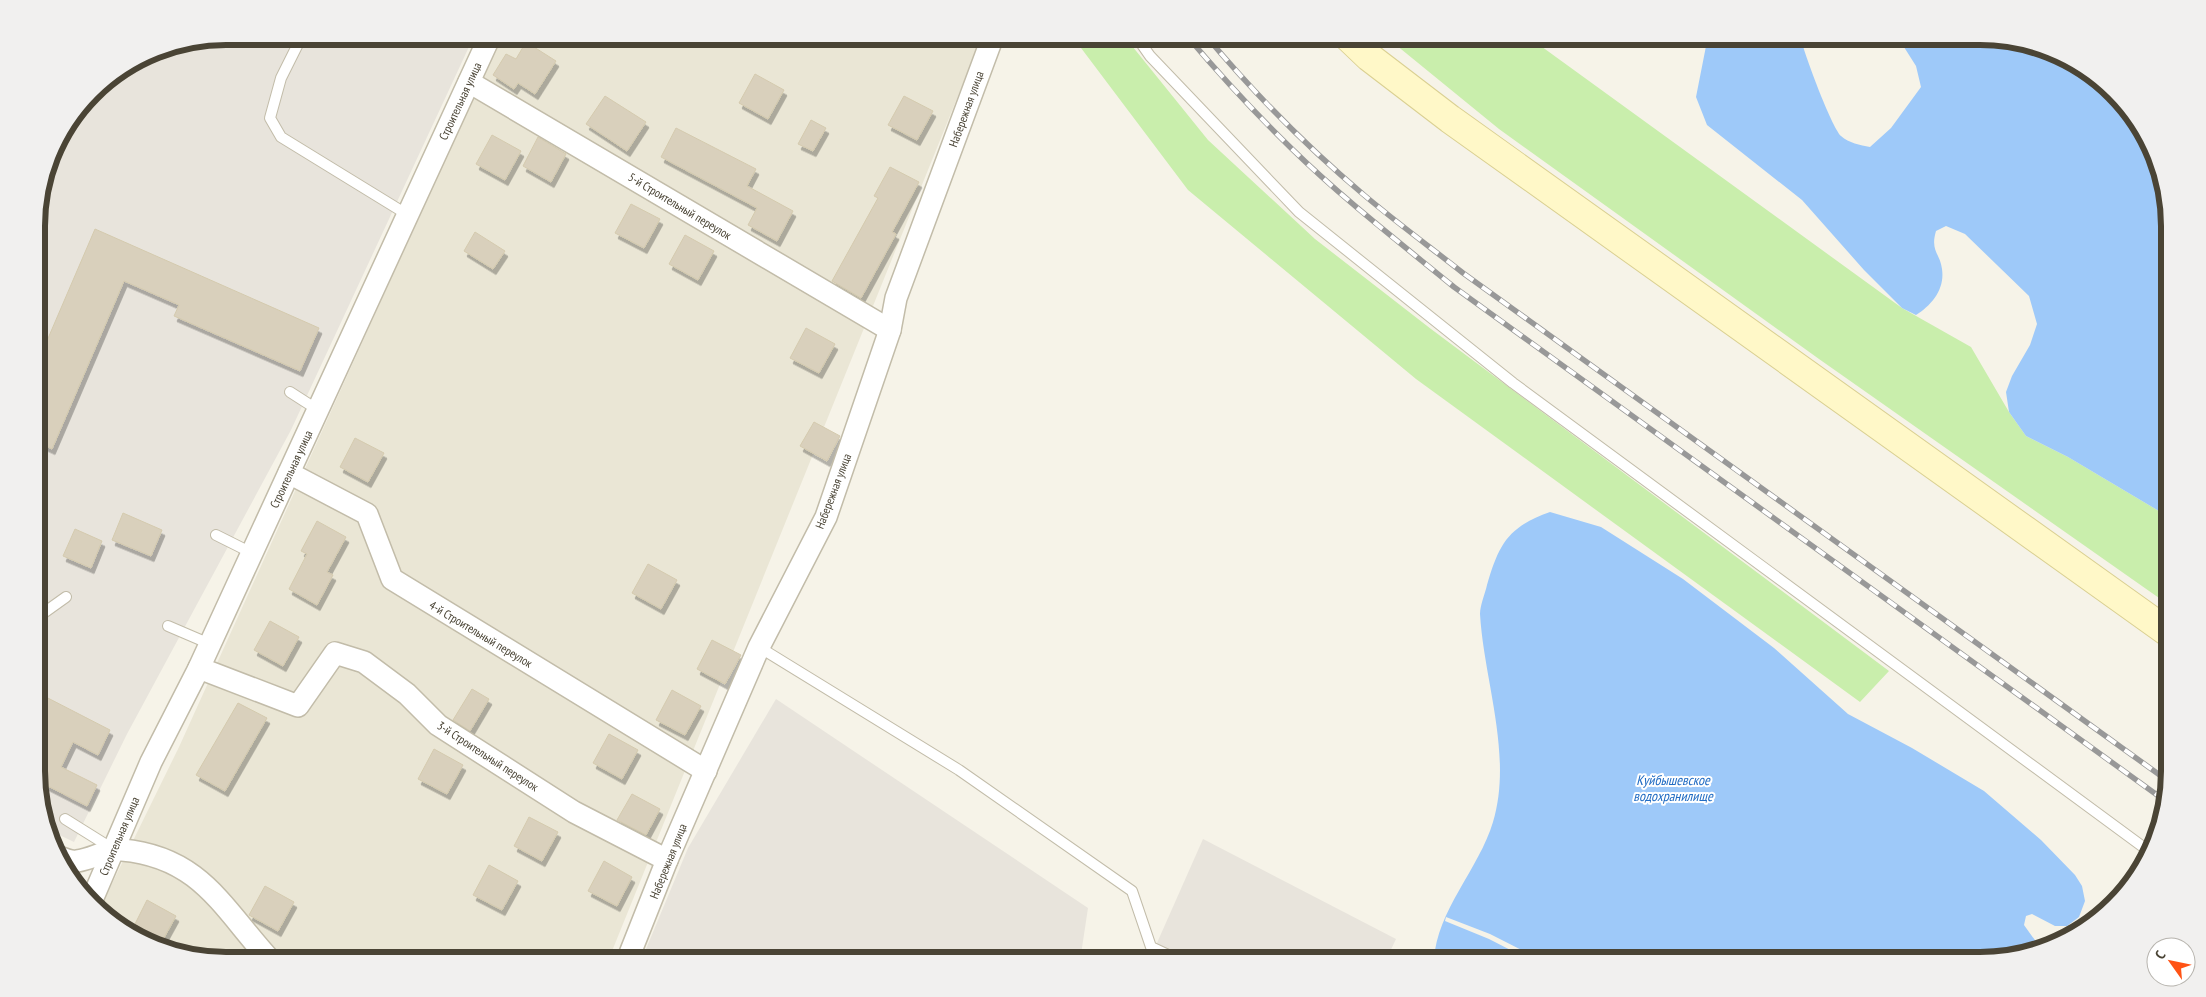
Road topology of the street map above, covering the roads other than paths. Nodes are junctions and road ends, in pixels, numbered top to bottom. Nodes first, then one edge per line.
1 (298, 45) edge
2 (486, 45) edge
3 (990, 45) edge
4 (1142, 45) edge
5 (1357, 45) edge
6 (469, 82) junction
7 (408, 215) junction
8 (890, 330) junction
9 (290, 392) dead end
10 (318, 410) junction
11 (289, 473) junction
12 (216, 535) dead end
13 (252, 552) junction
14 (66, 597) dead end
15 (45, 612) edge
16 (168, 626) dead end
17 (2161, 627) edge
18 (210, 644) junction
19 (760, 647) junction
20 (198, 668) junction
21 (706, 771) junction
22 (65, 819) dead end
23 (2144, 847) edge
24 (114, 850) junction
25 (68, 859) edge
26 (667, 860) junction
27 (94, 895) edge
28 (263, 952) edge
29 (631, 952) edge
30 (1164, 952) edge

1 - 7 lane
2 - 6 street, Строительная улица
3 - 8 street, Набережная улица
4 - 23 lane
5 - 17 main road
6 - 7 street, Строительная улица
6 - 8 street, 5-й Строительный переулок
7 - 10 street, Строительная улица
8 - 19 street, Набережная улица
9 - 10 lane
10 - 11 street, Строительная улица
11 - 13 street, Строительная улица
11 - 21 street, 4-й Строительный переулок
12 - 13 lane
13 - 18 street, Строительная улица
14 - 15 lane
16 - 18 lane
18 - 20 street, Строительная улица
19 - 21 street, Набережная улица
19 - 30 lane
20 - 24 street, Строительная улица
20 - 26 street, 3-й Строительный переулок
21 - 26 street, Набережная улица
22 - 24 lane
24 - 25 street
24 - 27 street, Строительная улица
24 - 28 street
26 - 29 street, Набережная улица

